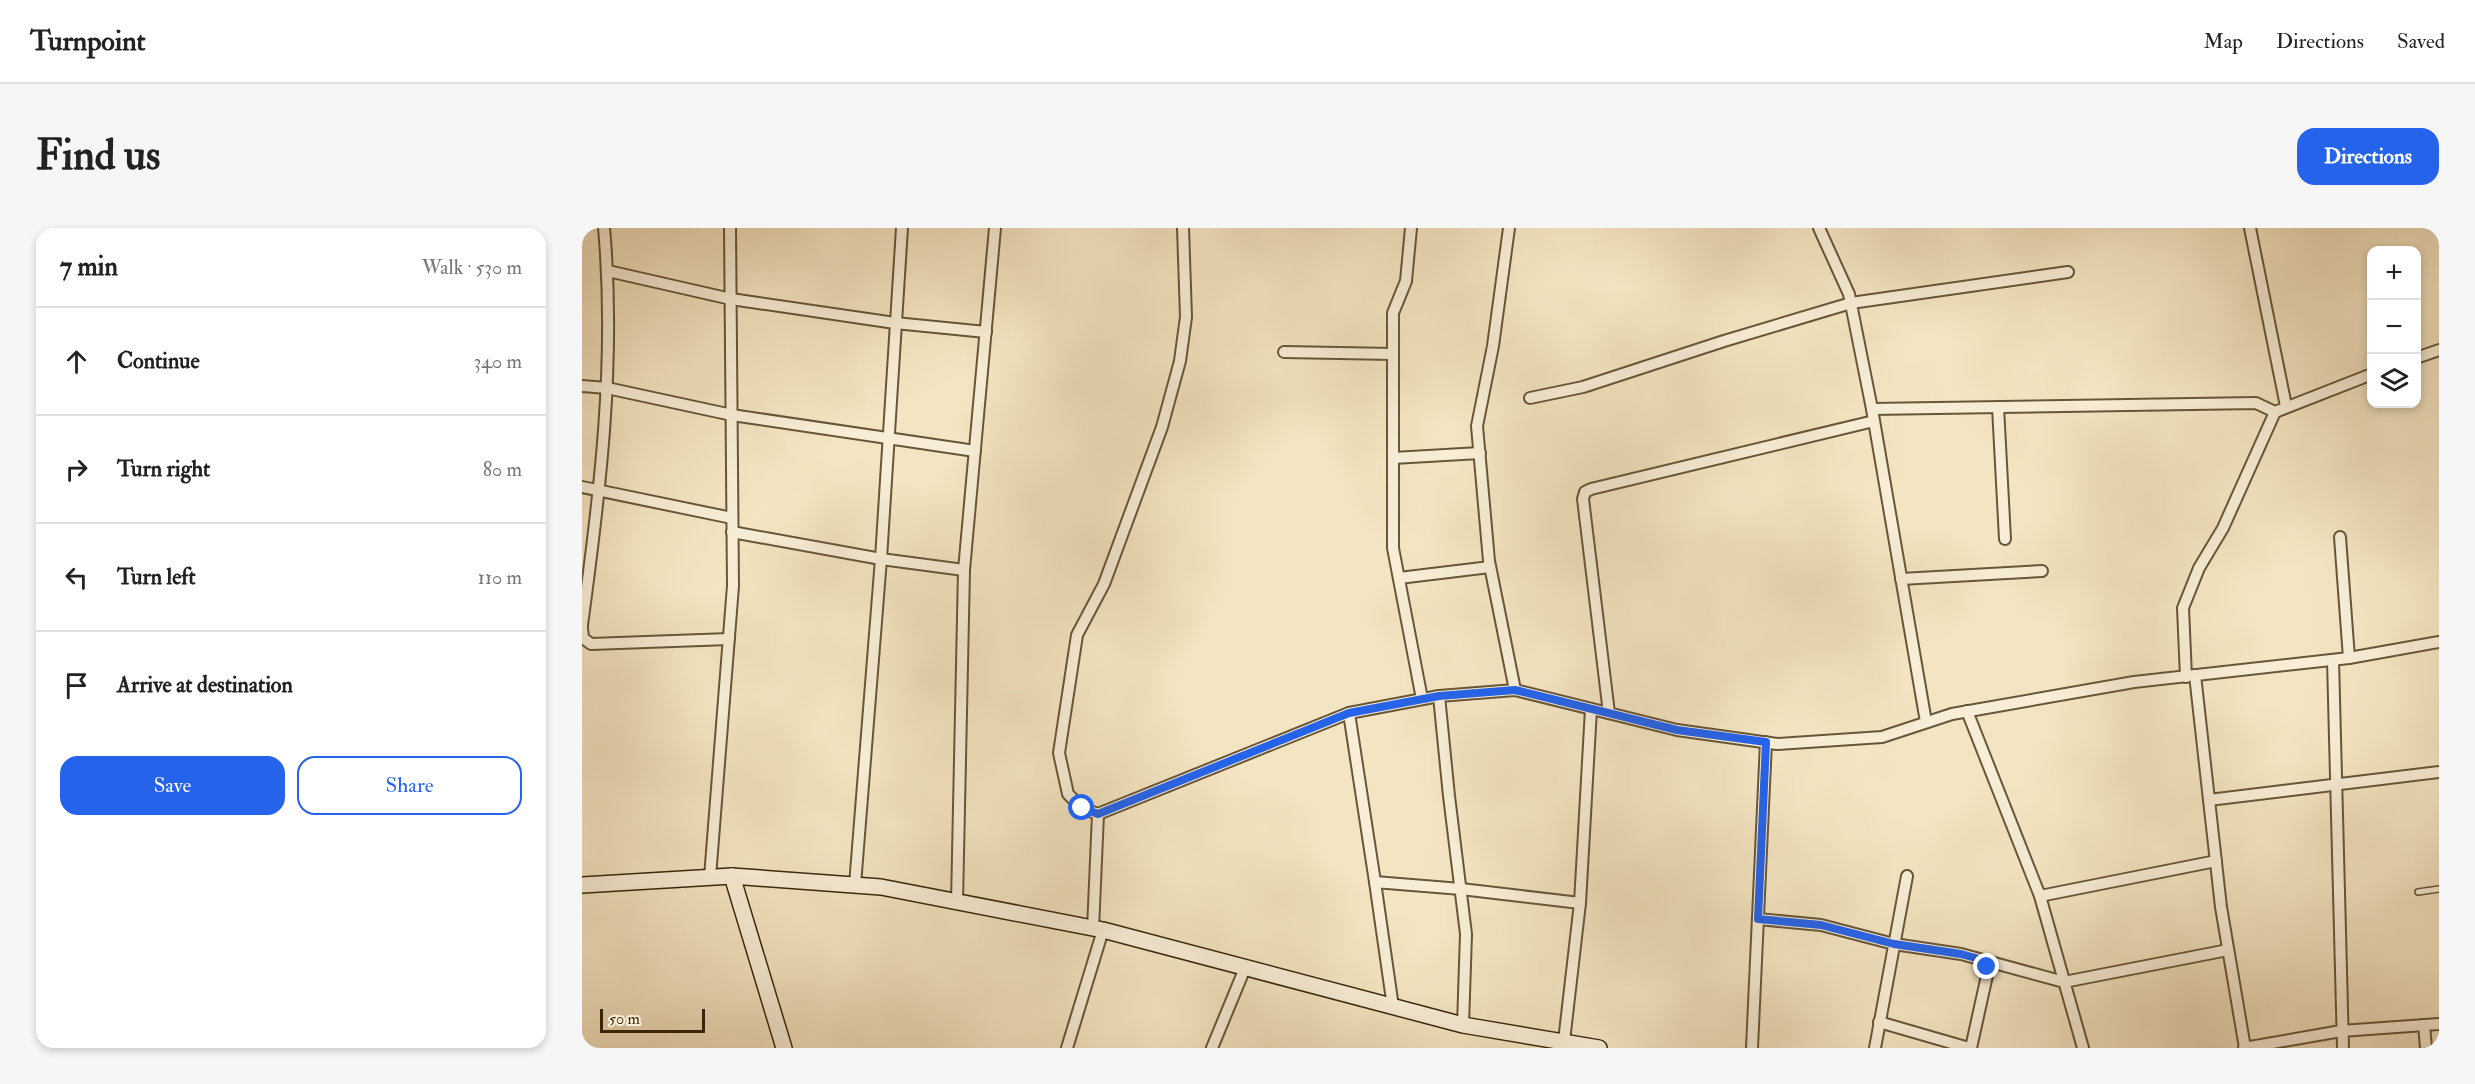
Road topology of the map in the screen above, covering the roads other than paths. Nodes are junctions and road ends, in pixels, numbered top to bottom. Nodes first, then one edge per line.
1 (604, 228) edge
2 (730, 228) edge
3 (902, 228) edge
4 (995, 228) edge
5 (1183, 228) edge
6 (1411, 228) edge
7 (1509, 228) edge
8 (1819, 228) edge
9 (2250, 228) edge
10 (608, 271) junction
11 (2068, 272) dead end
12 (731, 299) junction
13 (1851, 303) junction
14 (894, 323) junction
15 (986, 332) junction
16 (2439, 350) edge
17 (1284, 352) dead end
18 (1393, 354) junction
19 (2421, 356) edge
20 (2367, 376) edge
21 (582, 386) edge
22 (607, 388) junction
23 (1530, 398) dead end
24 (2286, 406) junction
25 (1998, 407) junction
26 (1872, 409) junction
27 (2275, 412) junction
28 (732, 415) junction
29 (1874, 421) junction
30 (888, 439) junction
31 (975, 451) junction
32 (1480, 453) junction
33 (1393, 458) junction
34 (582, 487) edge
35 (601, 491) junction
36 (732, 518) junction
37 (732, 532) junction
38 (2340, 537) dead end
39 (2005, 539) dead end
40 (881, 559) junction
41 (1490, 567) junction
42 (964, 570) junction
43 (2042, 571) dead end
44 (1399, 578) junction
45 (1901, 579) junction
46 (582, 627) edge
47 (729, 639) junction
48 (2439, 642) edge
49 (2349, 658) junction
50 (2333, 660) junction
51 (2191, 676) junction
52 (1515, 690) junction
53 (1439, 696) junction
54 (1422, 699) junction
55 (1591, 709) junction
56 (1967, 711) junction
57 (1349, 713) junction
58 (1609, 713) junction
59 (1926, 722) junction
60 (1766, 742) junction
61 (2439, 773) edge
62 (2336, 785) junction
63 (2209, 800) junction
64 (1098, 814) junction
65 (2216, 861) junction
66 (732, 876) junction
67 (1907, 876) dead end
68 (710, 877) junction
69 (1375, 882) junction
70 (582, 885) edge
71 (855, 885) junction
72 (1461, 889) junction
73 (2439, 889) edge
74 (2418, 892) dead end
75 (2040, 896) junction
76 (957, 902) junction
77 (1580, 903) junction
78 (1758, 919) junction
79 (1098, 929) junction
80 (1894, 944) junction
81 (2228, 950) junction
82 (1990, 962) junction
83 (1245, 968) junction
84 (2064, 982) junction
85 (1393, 1007) junction
86 (1880, 1022) junction
87 (2439, 1024) edge
88 (1463, 1025) junction
89 (2424, 1025) junction
90 (2341, 1031) junction
91 (1564, 1041) junction
92 (1591, 1047) edge
93 (784, 1048) edge
94 (1067, 1048) edge
95 (1212, 1048) edge
96 (1752, 1048) edge
97 (1875, 1048) edge
98 (1970, 1048) edge
99 (2083, 1048) edge
100 (2245, 1048) edge
101 (2343, 1048) edge
102 (2426, 1048) edge

1 - 10 street
2 - 12 street
3 - 14 street
4 - 15 street
5 - 64 street
6 - 18 street
7 - 32 street
8 - 13 street
9 - 24 street
10 - 12 street
10 - 22 street
11 - 13 street
12 - 14 street
12 - 28 street
13 - 23 street
13 - 26 street
14 - 15 street
14 - 30 street
15 - 31 street
16 - 19 street
17 - 18 street
18 - 33 street
20 - 24 street
21 - 22 street
22 - 28 street
22 - 35 street
24 - 27 street
25 - 26 street
25 - 27 street
25 - 39 street
26 - 29 street
27 - 51 street
28 - 30 street
28 - 36 street
29 - 45 street
29 - 58 street
30 - 31 street
30 - 40 street
31 - 42 street
32 - 33 street
32 - 41 street
33 - 44 street
34 - 35 street
35 - 36 street
35 - 46 street
36 - 37 street
37 - 40 street
37 - 47 street
38 - 49 street
40 - 42 street
40 - 71 street
41 - 44 street
41 - 52 street
42 - 76 street
43 - 45 street
44 - 54 street
45 - 59 street
46 - 47 street
47 - 68 street
48 - 49 street
49 - 50 street
50 - 51 street
50 - 62 street
51 - 56 street
51 - 63 street
52 - 53 street
52 - 55 street
53 - 54 street
53 - 72 street
54 - 57 street
55 - 58 street
55 - 77 street
56 - 59 street
56 - 75 street
57 - 64 street
57 - 69 street
58 - 60 street
59 - 60 street
60 - 78 street
61 - 62 street
62 - 63 street
62 - 90 street
63 - 65 street
64 - 79 street
65 - 75 street
65 - 81 street
66 - 68 street
66 - 71 street
66 - 93 street
67 - 80 street
68 - 70 street
69 - 72 street
69 - 85 street
71 - 76 street
72 - 77 street
72 - 88 street
73 - 74 lane
75 - 84 street
76 - 79 street
77 - 91 street
78 - 80 street
78 - 96 street
79 - 83 street
79 - 94 street
80 - 82 street
80 - 86 street
81 - 84 street
81 - 100 street
82 - 84 street
82 - 98 street
83 - 85 street
83 - 95 street
84 - 99 street
85 - 88 street
86 - 97 street
86 - 98 street
87 - 89 street
88 - 91 street
89 - 90 street
89 - 102 street
90 - 100 street
90 - 101 street
91 - 92 street

